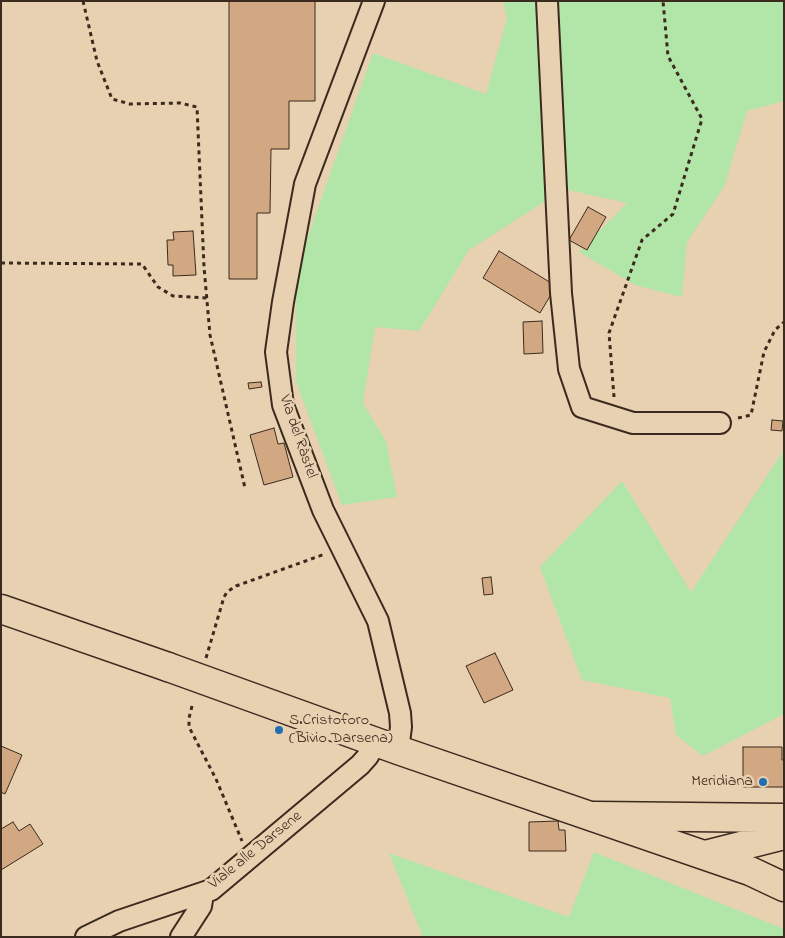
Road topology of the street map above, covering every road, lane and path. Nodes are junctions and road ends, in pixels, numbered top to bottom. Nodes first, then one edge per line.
1 (83, 1) edge
2 (374, 1) edge
3 (547, 1) edge
4 (663, 1) edge
5 (1, 263) edge
6 (207, 298) junction
7 (784, 322) edge
8 (615, 418) junction
9 (720, 423) joint
10 (245, 488) dead end
11 (342, 548) junction
12 (1, 609) edge
13 (206, 658) dead end
14 (192, 706) dead end
15 (387, 746) junction
16 (591, 816) junction
17 (721, 817) junction
18 (784, 818) edge
19 (784, 836) edge
20 (703, 854) junction
21 (249, 859) junction
22 (784, 887) edge
23 (203, 894) junction
24 (86, 937) edge
25 (181, 937) edge

1 - 6 path
2 - 11 street, Via del Ràstel
3 - 8 street
4 - 8 path
5 - 6 path
6 - 10 path
7 - 9 path
8 - 9 street
11 - 13 path
11 - 15 street, Via del Ràstel
12 - 15 main road
14 - 21 path
15 - 16 main road
15 - 21 street, Viale alle Darsene
16 - 17 main road
16 - 20 main road
17 - 18 main road
17 - 20 main road
19 - 20 main road
20 - 22 main road
21 - 23 street, Viale alle Darsene
23 - 24 street, Viale alle Darsene
23 - 25 street

